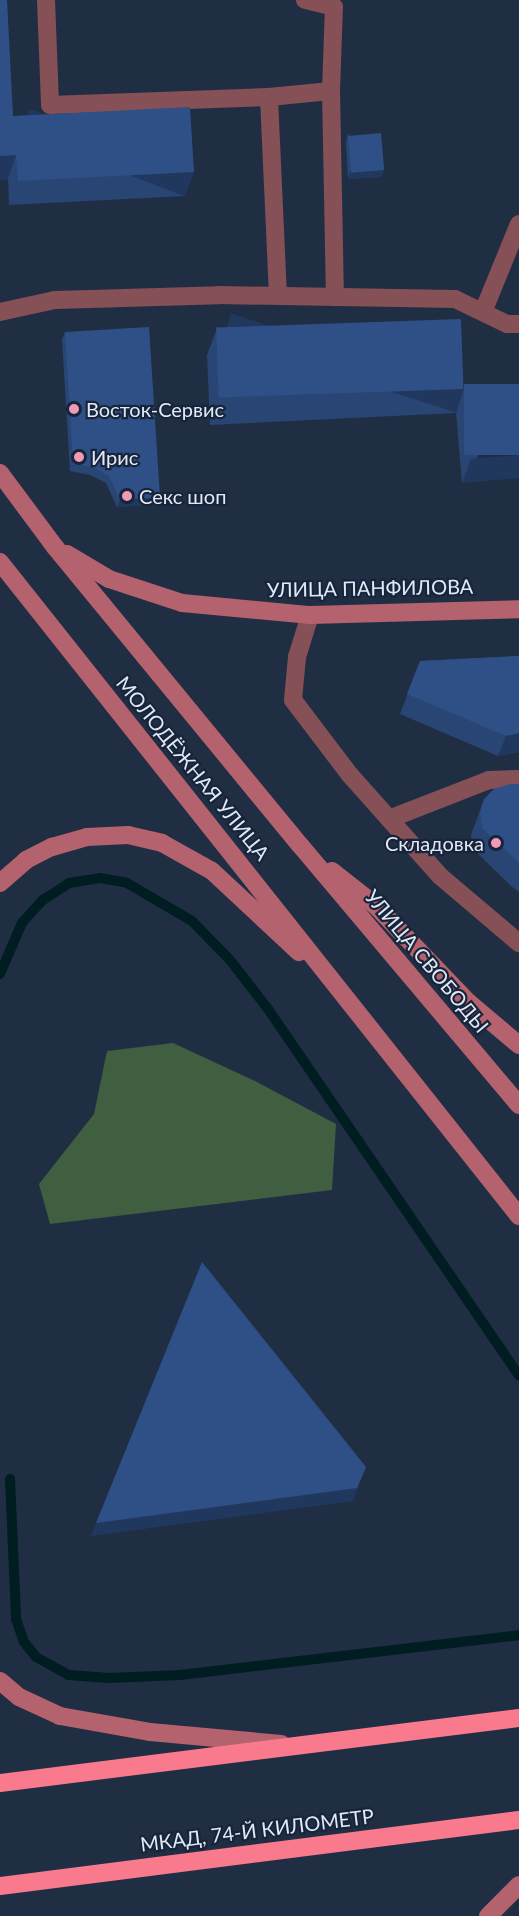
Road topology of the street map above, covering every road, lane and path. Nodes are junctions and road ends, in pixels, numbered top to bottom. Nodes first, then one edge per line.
1 (46, 0) edge
2 (305, 0) edge
3 (331, 91) junction
4 (269, 98) junction
5 (519, 224) edge
6 (278, 296) junction
7 (335, 297) junction
8 (0, 312) edge
9 (483, 312) junction
10 (519, 324) edge
11 (0, 473) edge
12 (55, 547) junction
13 (0, 562) edge
14 (519, 609) edge
15 (310, 615) junction
16 (519, 779) edge
17 (389, 819) junction
18 (300, 845) junction
19 (0, 883) edge
20 (519, 943) edge
21 (351, 1002) junction
22 (519, 1045) edge
23 (519, 1106) edge
24 (519, 1215) edge
25 (0, 1681) edge
26 (519, 1718) edge
27 (301, 1745) junction
28 (0, 1783) edge
29 (519, 1820) edge
30 (519, 1885) edge
31 (0, 1886) edge
32 (488, 1916) edge

1 - 4 lane
2 - 3 lane
3 - 4 lane
3 - 7 lane
4 - 6 lane
5 - 9 lane
6 - 7 lane
6 - 8 lane
7 - 9 lane
9 - 10 lane
11 - 12 main road, МОЛОДЁЖНАЯ УЛИЦА
12 - 15 main road, УЛИЦА ПАНФИЛОВА
12 - 18 main road, МОЛОДЁЖНАЯ УЛИЦА
13 - 21 main road, МОЛОДЁЖНАЯ УЛИЦА
14 - 15 main road, УЛИЦА ПАНФИЛОВА
15 - 17 lane
16 - 17 lane
17 - 20 lane
18 - 22 main road
18 - 23 main road, УЛИЦА СВОБОДЫ
19 - 21 main road
21 - 24 main road
25 - 27 main road
26 - 27 highway
27 - 28 highway
29 - 31 highway, МКАД, 74-Й КИЛОМЕТР
30 - 32 main road

